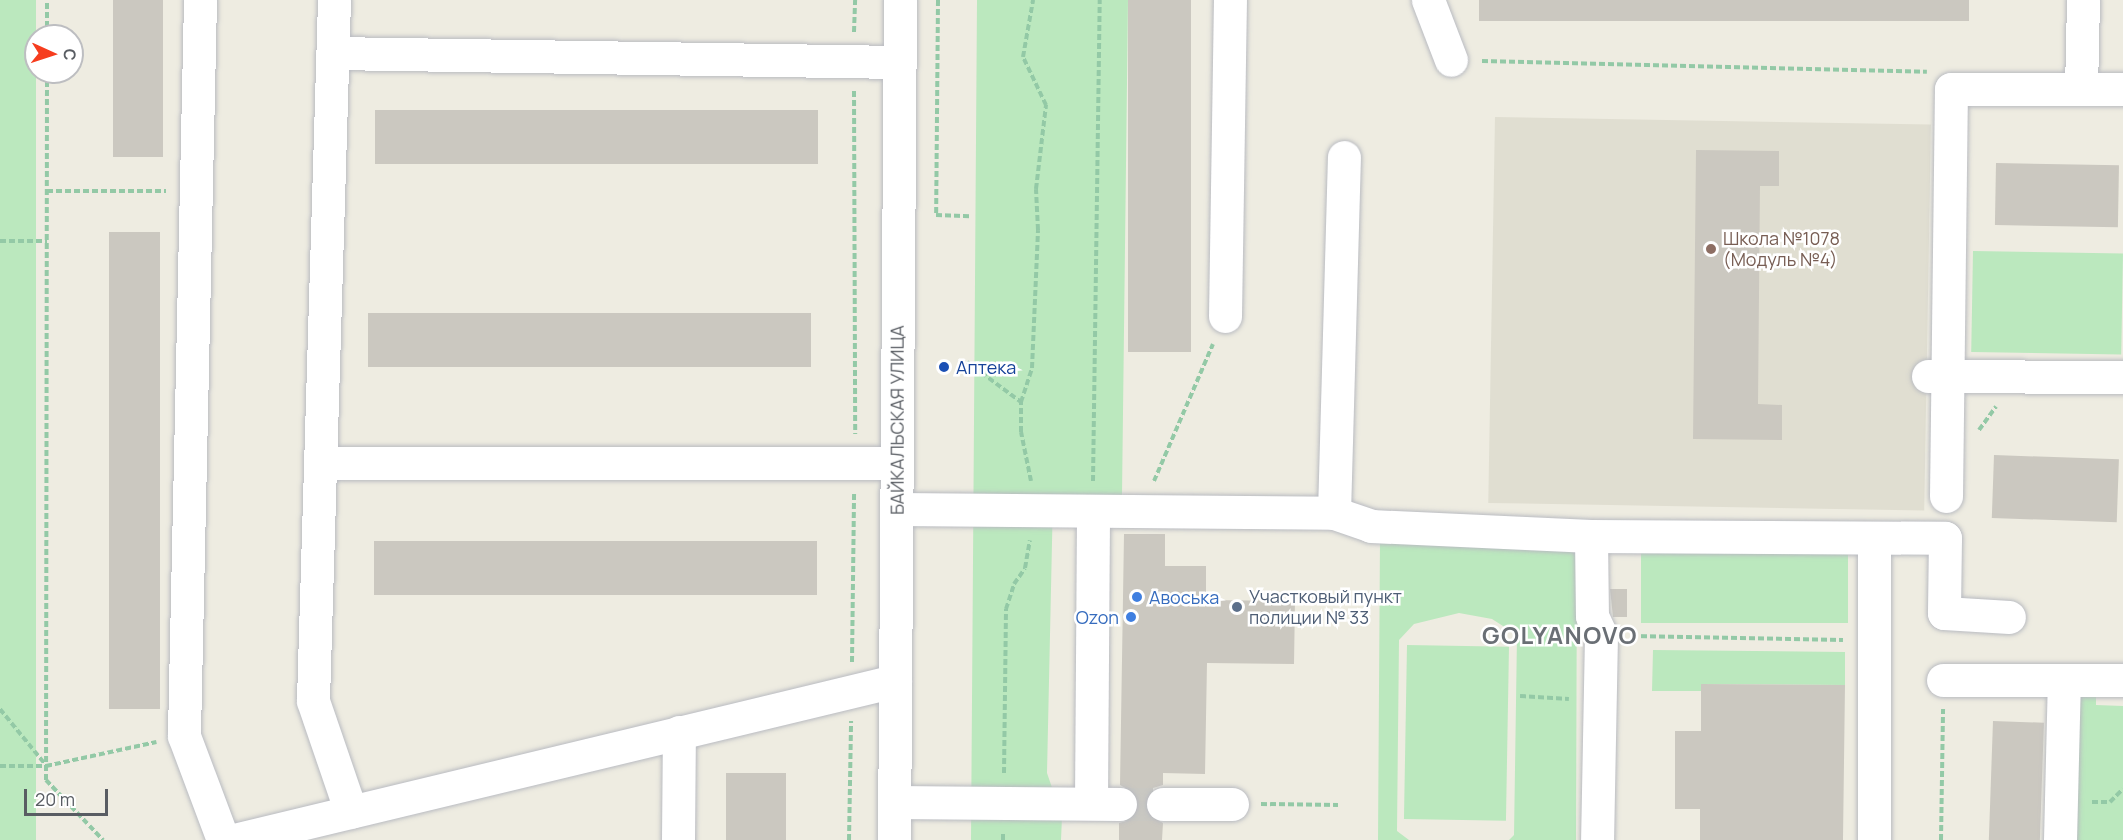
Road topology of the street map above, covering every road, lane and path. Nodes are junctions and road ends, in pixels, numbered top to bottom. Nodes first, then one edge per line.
1 (47, 0) edge
2 (200, 0) edge
3 (334, 0) edge
4 (855, 0) edge
5 (900, 0) edge
6 (938, 0) edge
7 (1033, 0) edge
8 (1100, 0) edge
9 (1230, 0) edge
10 (1428, 0) edge
11 (2083, 0) edge
12 (47, 24) edge
13 (333, 53) junction
14 (1451, 60) joint
15 (900, 62) junction
16 (854, 63) junction
17 (47, 84) edge
18 (2081, 88) junction
19 (1951, 89) junction
20 (2123, 89) edge
21 (1344, 157) dead end
22 (195, 190) junction
23 (47, 191) junction
24 (970, 216) dead end
25 (0, 241) edge
26 (47, 241) junction
27 (1225, 316) joint
28 (967, 362) dead end
29 (1937, 376) junction
30 (2019, 376) junction
31 (2123, 377) edge
32 (1021, 402) junction
33 (323, 463) junction
34 (897, 463) junction
35 (855, 464) junction
36 (1946, 485) joint
37 (897, 509) junction
38 (1031, 511) junction
39 (1093, 511) junction
40 (1141, 512) junction
41 (1334, 513) junction
42 (1591, 536) junction
43 (1874, 538) junction
44 (2009, 617) dead end
45 (1601, 635) junction
46 (1874, 640) junction
47 (1943, 680) joint
48 (2064, 680) junction
49 (2123, 680) edge
50 (895, 681) junction
51 (852, 690) junction
52 (1520, 696) dead end
53 (1600, 701) junction
54 (0, 709) edge
55 (679, 732) junction
56 (184, 736) junction
57 (0, 766) edge
58 (46, 766) junction
59 (1004, 801) junction
60 (894, 802) junction
61 (1163, 804) tunnel mouth
62 (1232, 804) joint
63 (1338, 805) dead end
64 (351, 812) junction
65 (103, 840) edge
66 (223, 840) edge
67 (234, 840) edge
68 (678, 840) edge
69 (849, 840) edge
70 (894, 840) edge
71 (1003, 840) edge
72 (1597, 840) edge
73 (1874, 840) edge
74 (1941, 840) edge
75 (2060, 840) edge

1 - 12 path
2 - 22 street
3 - 13 street
4 - 16 path
5 - 15 street, БАЙКАЛЬСКАЯ УЛИЦА
6 - 24 path
7 - 32 path
8 - 39 path
9 - 27 street
10 - 14 street
11 - 18 street
13 - 16 street
13 - 33 street
14 - 19 path
15 - 16 street
15 - 34 street, БАЙКАЛЬСКАЯ УЛИЦА
16 - 35 path
17 - 23 path
18 - 19 street
18 - 20 street
19 - 29 street
21 - 41 street
22 - 23 path
22 - 56 street
23 - 26 path
25 - 26 path
26 - 58 path
27 - 40 path
28 - 32 path
29 - 30 street
29 - 36 street
30 - 31 street
30 - 36 path
32 - 38 path
33 - 35 street
33 - 64 street
34 - 35 street
34 - 37 street, БАЙКАЛЬСКАЯ УЛИЦА
35 - 51 path
37 - 38 street
37 - 50 street, БАЙКАЛЬСКАЯ УЛИЦА
38 - 39 street
38 - 59 path
39 - 40 street
39 - 59 street
40 - 41 street
41 - 42 street
42 - 43 street
42 - 45 street
43 - 44 street
43 - 46 street
45 - 46 path
45 - 53 street
46 - 73 street
47 - 48 street
47 - 74 path
48 - 49 street
48 - 75 street
50 - 51 street
50 - 60 street, БАЙКАЛЬСКАЯ УЛИЦА
51 - 55 street
51 - 69 path
52 - 53 path
53 - 72 street
54 - 58 path
55 - 64 street
55 - 68 street
56 - 58 path
56 - 66 street
57 - 58 path
58 - 65 path
59 - 60 street
59 - 71 path
60 - 70 street, БАЙКАЛЬСКАЯ УЛИЦА
61 - 62 street
62 - 63 path
64 - 67 street

